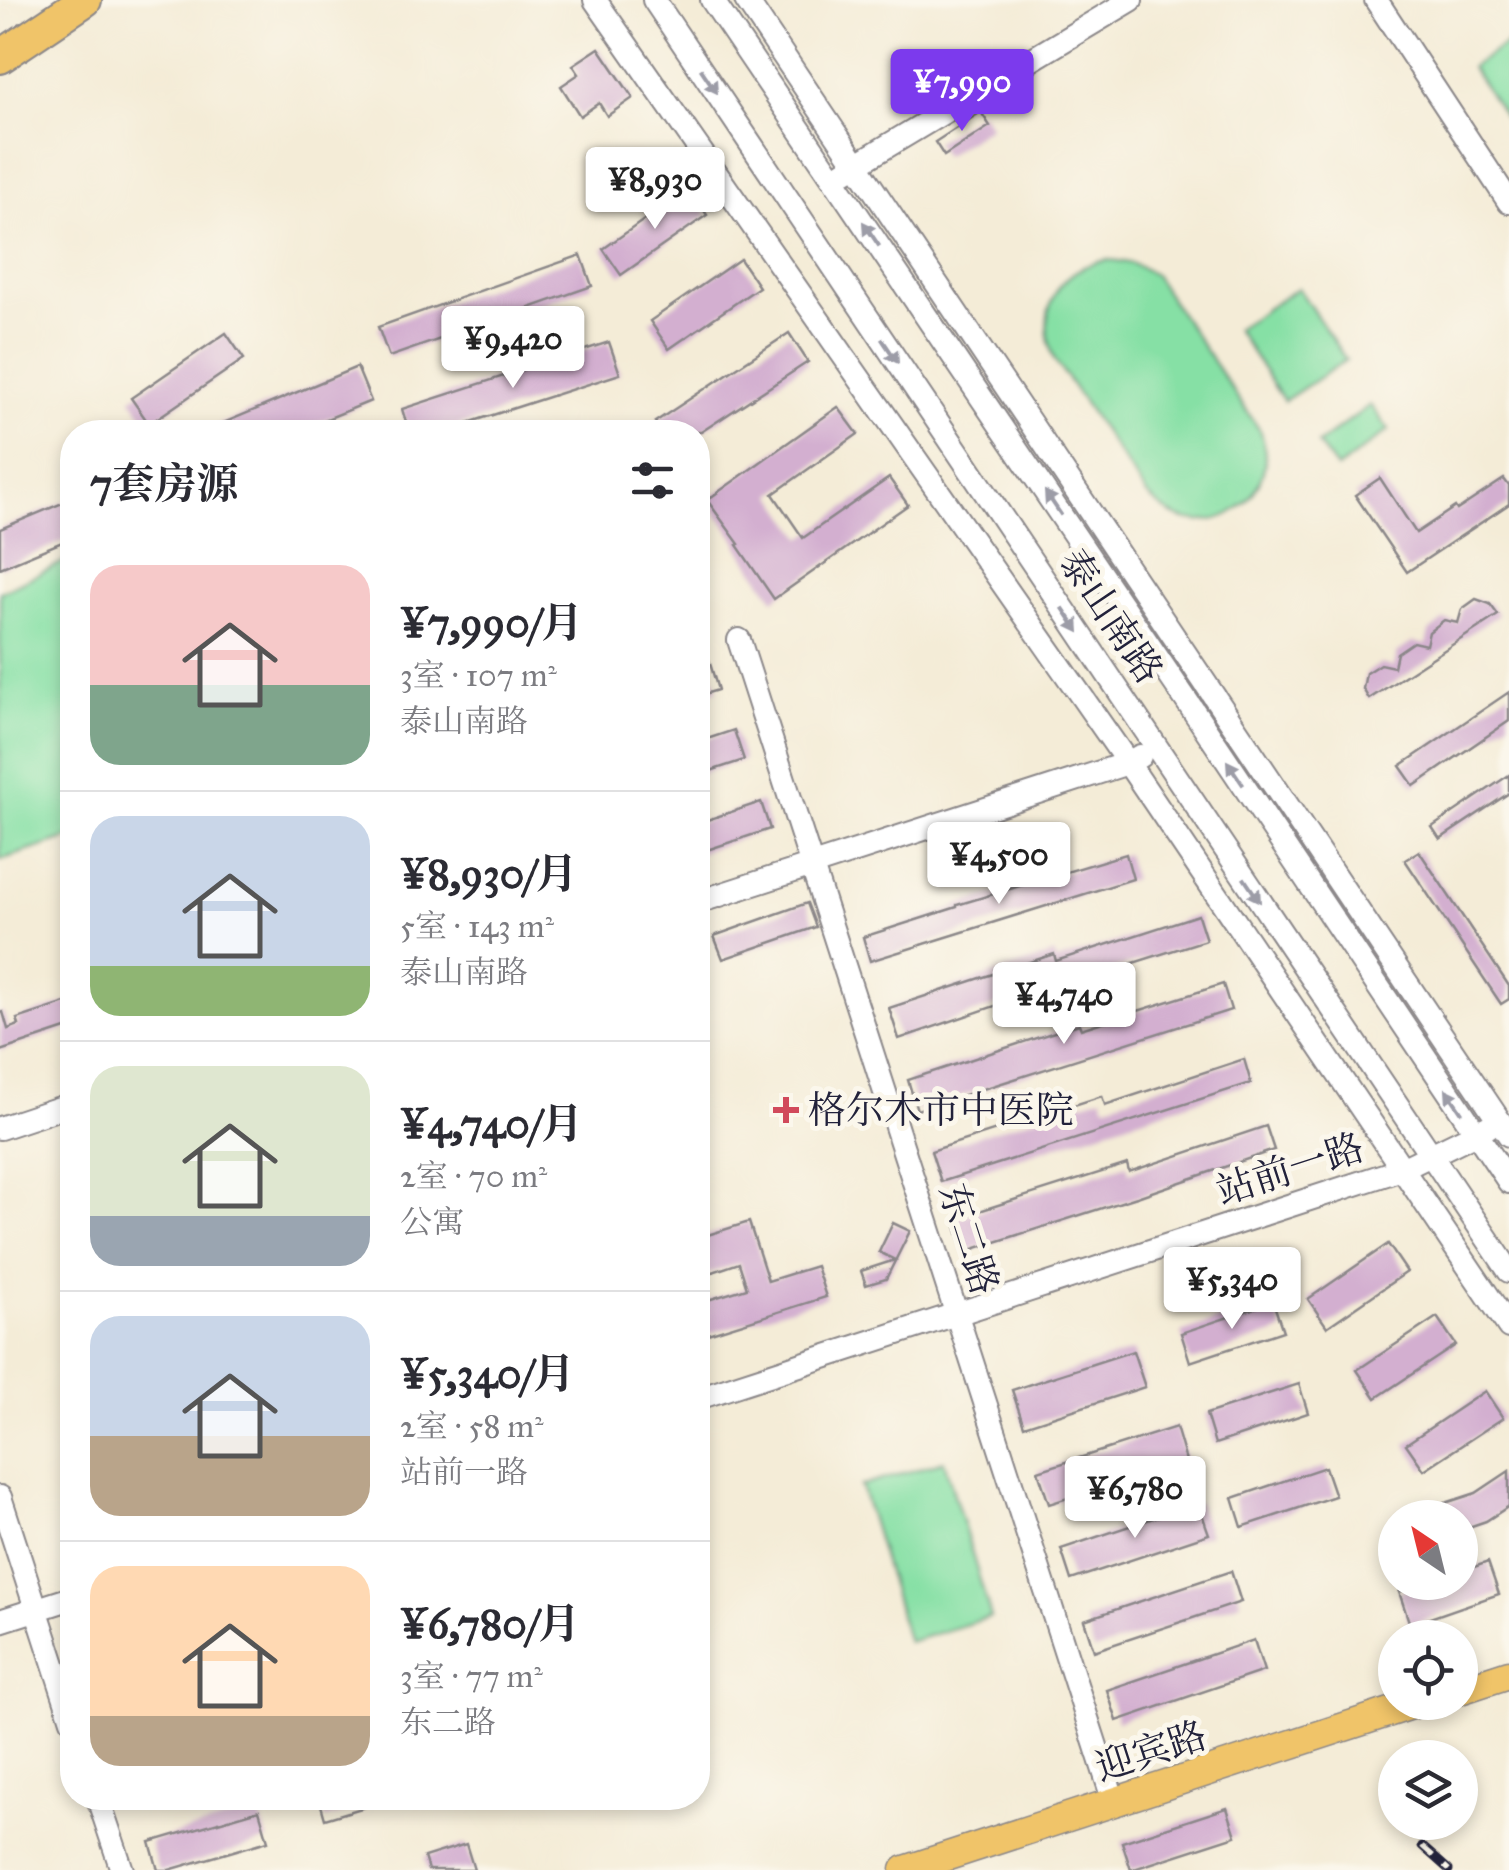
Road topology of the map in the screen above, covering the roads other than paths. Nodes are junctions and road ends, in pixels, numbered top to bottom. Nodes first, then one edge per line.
1 (58, 0) edge
2 (85, 0) edge
3 (594, 0) edge
4 (654, 0) edge
5 (712, 0) edge
6 (746, 0) edge
7 (1131, 0) edge
8 (1376, 0) edge
9 (0, 39) edge
10 (0, 57) edge
11 (857, 165) junction
12 (832, 178) junction
13 (1509, 202) edge
14 (739, 640) dead end
15 (1156, 747) junction
16 (1128, 763) junction
17 (812, 865) junction
18 (710, 898) edge
19 (60, 1108) edge
20 (1506, 1125) edge
21 (0, 1128) edge
22 (1476, 1133) junction
23 (1430, 1156) junction
24 (1402, 1169) junction
25 (1509, 1182) edge
26 (1509, 1271) edge
27 (957, 1316) junction
28 (1509, 1327) edge
29 (710, 1394) edge
30 (0, 1497) edge
31 (60, 1602) edge
32 (36, 1610) junction
33 (0, 1621) edge
34 (1509, 1674) edge
35 (60, 1683) edge
36 (1478, 1684) edge
37 (1378, 1716) edge
38 (1114, 1802) junction
39 (102, 1810) edge
40 (122, 1870) edge
41 (905, 1870) edge

1 - 9 highway
2 - 10 highway
3 - 16 street
4 -> 15 street, 泰山南路
5 - 12 street, 泰山南路
6 - 11 street
7 - 11 street
8 - 13 street
11 - 12 street
11 - 20 street
22 -> 12 street, 泰山南路
14 - 17 street, 东二路
15 - 16 street
15 -> 23 street, 泰山南路
16 - 17 street
16 - 24 street
17 - 18 street
17 - 27 street, 东二路
19 - 21 street
20 - 22 street, 站前一路
22 - 23 street, 站前一路
22 - 25 street, 泰山南路
23 - 24 street, 站前一路
23 - 26 street, 泰山南路
24 - 27 street, 站前一路
24 - 28 street
27 - 29 street, 站前一路
27 - 38 street, 东二路
30 - 32 street
31 - 32 street
32 - 33 street
32 - 35 street
34 - 36 main road
37 - 38 main road, 迎宾路
38 - 41 main road, 迎宾路
39 - 40 street

